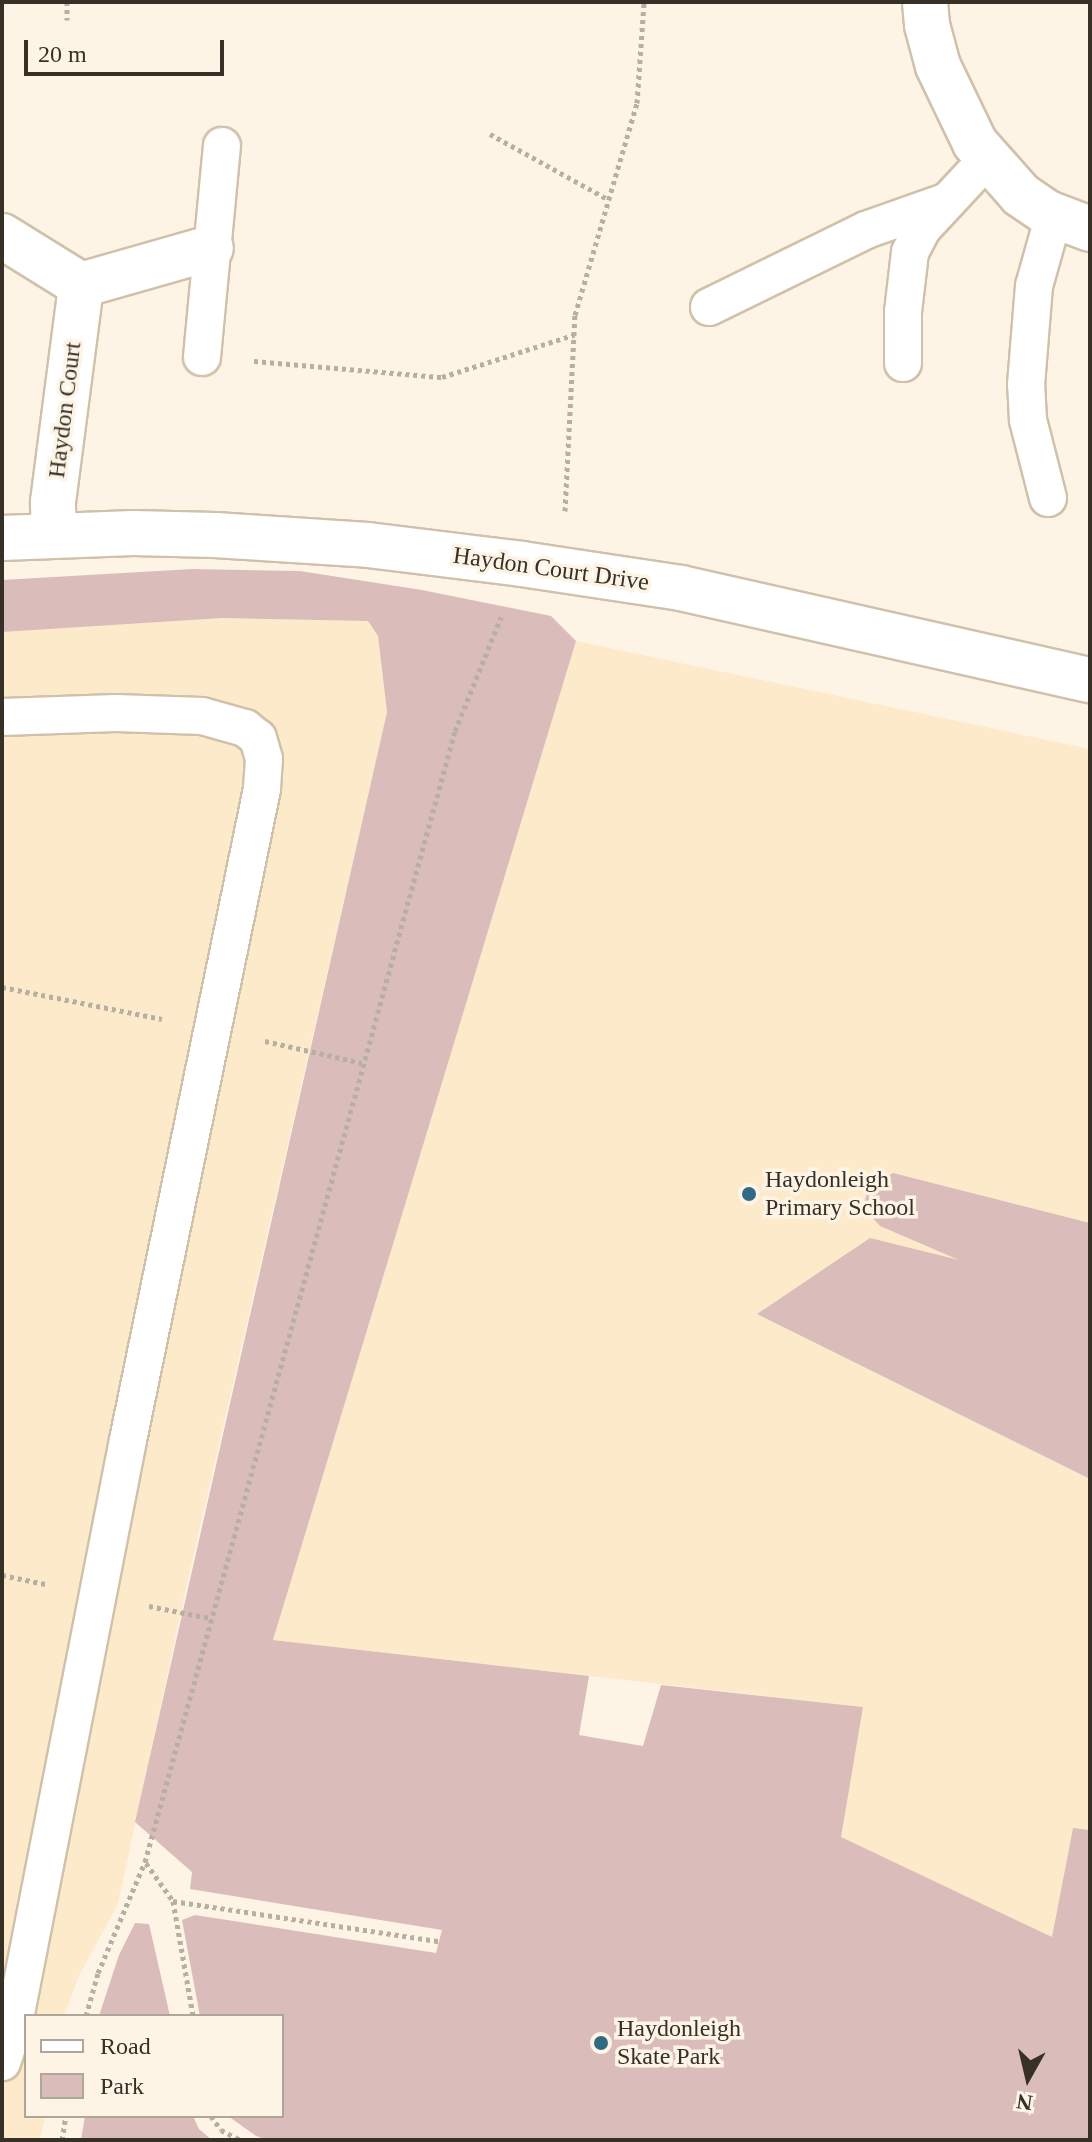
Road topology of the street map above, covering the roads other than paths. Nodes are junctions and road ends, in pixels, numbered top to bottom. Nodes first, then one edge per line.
1 (925, 2) edge
2 (222, 146) dead end
3 (987, 159) junction
4 (948, 201) junction
5 (1072, 222) edge
6 (2, 236) edge
7 (211, 248) junction
8 (81, 285) junction
9 (709, 307) dead end
10 (202, 357) road end
11 (903, 363) dead end
12 (1048, 498) dead end
13 (54, 535) junction
14 (2, 538) edge
15 (1090, 680) edge
16 (2, 717) edge
17 (2, 2062) edge

1 - 3 street
2 - 7 lane
3 - 4 lane
3 - 5 street
4 - 9 lane
4 - 11 lane
5 - 12 lane
6 - 8 street
7 - 8 street
7 - 10 lane
8 - 13 street, Haydon Court
13 - 14 street, Haydon Court Drive
13 - 15 street, Haydon Court Drive
16 - 17 lane

